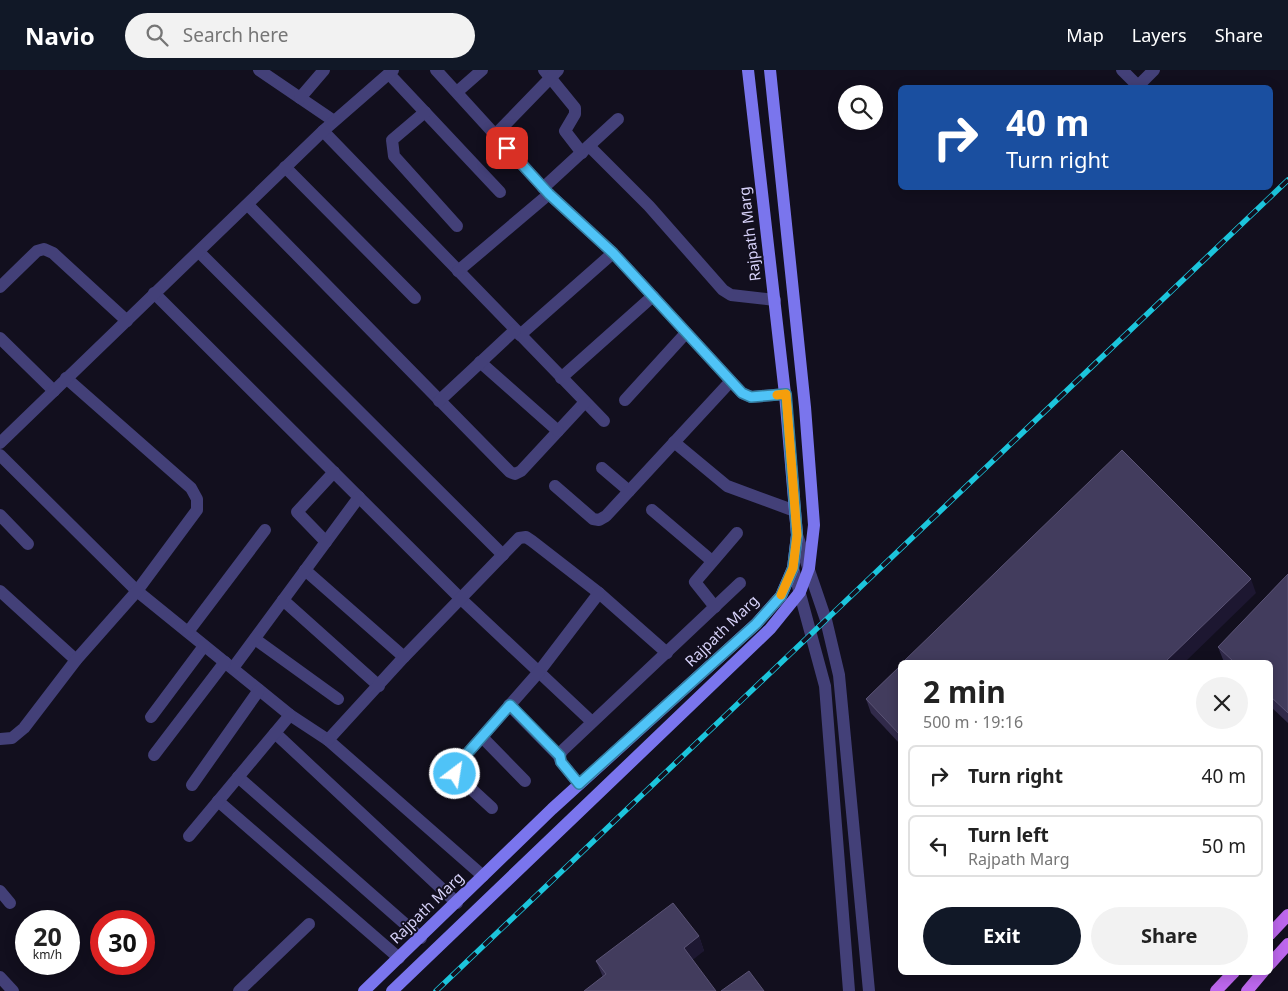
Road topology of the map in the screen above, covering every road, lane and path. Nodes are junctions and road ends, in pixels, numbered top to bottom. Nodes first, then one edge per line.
1 (259, 70) edge
2 (324, 70) edge
3 (436, 70) edge
4 (482, 70) edge
5 (748, 70) edge
6 (770, 70) edge
7 (1122, 70) edge
8 (1154, 70) edge
9 (391, 72) edge
10 (551, 73) edge
11 (1135, 85) edge
12 (1139, 85) edge
13 (457, 92) junction
14 (300, 98) junction
15 (425, 112) junction
16 (618, 119) dead end
17 (334, 122) junction
18 (323, 131) junction
19 (495, 135) junction
20 (585, 150) junction
21 (286, 167) junction
22 (546, 191) junction
23 (500, 192) dead end
24 (248, 205) junction
25 (457, 226) dead end
26 (199, 252) junction
27 (613, 253) junction
28 (458, 271) junction
29 (0, 287) edge
30 (154, 293) junction
31 (654, 296) junction
32 (415, 298) dead end
33 (775, 300) junction
34 (127, 321) junction
35 (518, 332) junction
36 (686, 333) junction
37 (0, 338) edge
38 (480, 362) junction
39 (66, 378) junction
40 (560, 378) junction
41 (730, 382) junction
42 (54, 391) junction
43 (786, 394) junction
44 (625, 400) dead end
45 (439, 401) junction
46 (584, 402) junction
47 (604, 421) dead end
48 (558, 431) junction
49 (674, 442) junction
50 (0, 444) edge
51 (0, 455) edge
52 (602, 468) dead end
53 (334, 472) junction
54 (555, 486) dead end
55 (629, 491) junction
56 (359, 497) junction
57 (652, 510) dead end
58 (795, 511) junction
59 (0, 515) edge
60 (266, 530) dead end
61 (737, 533) dead end
62 (797, 535) junction
63 (326, 542) junction
64 (28, 544) dead end
65 (502, 554) junction
66 (712, 561) junction
67 (793, 568) junction
68 (809, 568) junction
69 (305, 570) junction
70 (740, 583) dead end
71 (0, 591) edge
72 (137, 591) junction
73 (800, 592) junction
74 (599, 593) junction
75 (460, 598) junction
76 (283, 600) junction
77 (715, 607) junction
78 (188, 632) junction
79 (255, 639) junction
80 (204, 646) junction
81 (666, 653) junction
82 (404, 656) junction
83 (76, 660) junction
84 (229, 665) junction
85 (538, 673) junction
86 (379, 686) junction
87 (259, 690) junction
88 (338, 699) dead end
89 (510, 705) junction
90 (290, 714) junction
91 (151, 717) dead end
92 (591, 721) junction
93 (275, 733) junction
94 (482, 737) junction
95 (0, 740) edge
96 (328, 740) junction
97 (154, 755) dead end
98 (560, 756) junction
99 (238, 777) junction
100 (525, 781) dead end
101 (579, 784) junction
102 (192, 785) dead end
103 (218, 801) junction
104 (492, 808) dead end
105 (189, 836) dead end
106 (484, 876) junction
107 (0, 891) edge
108 (10, 903) dead end
109 (457, 903) junction
110 (1288, 915) edge
111 (309, 924) dead end
112 (1273, 931) edge
113 (421, 938) junction
114 (1288, 944) edge
115 (399, 958) junction
116 (1273, 961) edge
117 (1231, 975) edge
118 (1260, 975) edge
119 (0, 977) edge
120 (13, 991) edge
121 (239, 991) edge
122 (364, 991) edge
123 (392, 991) edge
124 (849, 991) edge
125 (869, 991) edge
126 (1216, 991) edge
127 (1247, 991) edge

1 - 14 street
2 - 14 street
3 - 13 street
4 - 13 street
5 - 33 main road, Rajpath Marg
6 - 68 main road, Rajpath Marg
7 - 11 street
8 - 12 street
9 - 15 street
9 - 17 street
10 - 19 street
10 - 20 street
13 - 19 street
14 - 17 street
15 - 23 street
15 - 25 street
16 - 20 street
17 - 18 street
18 - 21 street
18 - 28 street
19 - 22 street
20 - 22 street
20 - 33 street
21 - 24 street
21 - 32 street
22 - 27 street
22 - 28 street
24 - 26 street
24 - 45 street
26 - 30 street
26 - 65 street
27 - 31 street
27 - 35 street
28 - 35 street
29 - 34 street
30 - 34 street
30 - 53 street
31 - 36 street
31 - 40 street
33 - 43 main road, Rajpath Marg
34 - 39 street
35 - 38 street
35 - 40 street
36 - 41 street
36 - 44 street
37 - 42 street
38 - 45 street
38 - 48 street
39 - 42 street
39 - 72 street
40 - 46 street
41 - 43 street
41 - 49 street
42 - 50 street
43 - 58 main road, Rajpath Marg
45 - 48 street
46 - 47 street
46 - 48 street
49 - 55 street
49 - 58 street
51 - 72 street
52 - 55 street
53 - 56 street
53 - 63 street
54 - 55 street
56 - 63 street
56 - 75 street
57 - 66 street
58 - 62 main road, Rajpath Marg
59 - 64 street
60 - 78 street
61 - 66 street
62 - 67 main road, Rajpath Marg
62 - 68 street
63 - 69 street
65 - 74 street
65 - 75 street
66 - 77 street
67 - 73 street
67 - 101 main road, Rajpath Marg
68 - 73 main road, Rajpath Marg
68 - 125 street
69 - 76 street
69 - 82 street
70 - 77 street
71 - 83 street
72 - 78 street
72 - 83 street
73 - 123 main road, Rajpath Marg
73 - 124 street
74 - 81 street
74 - 85 street
75 - 82 street
75 - 85 street
76 - 79 street
76 - 86 street
77 - 81 street
78 - 80 street
79 - 84 street
79 - 88 street
80 - 84 street
80 - 91 street
81 - 92 street
82 - 86 street
83 - 95 street
84 - 87 street
84 - 97 street
85 - 89 street
85 - 92 street
86 - 96 street
87 - 90 street
87 - 102 street
89 - 94 street
89 - 98 street
90 - 93 street
90 - 96 street
92 - 98 street
93 - 99 street
93 - 109 street
94 - 100 street
94 - 104 street
96 - 106 street
98 - 101 street
99 - 103 street
99 - 113 street
101 - 106 main road, Rajpath Marg
103 - 105 street
103 - 115 street
106 - 109 main road, Rajpath Marg
107 - 108 street
109 - 113 main road, Rajpath Marg
110 - 112 main road
111 - 121 street
113 - 115 main road, Rajpath Marg
114 - 116 main road
115 - 122 main road, Rajpath Marg
117 - 126 main road
118 - 127 main road
119 - 120 street

